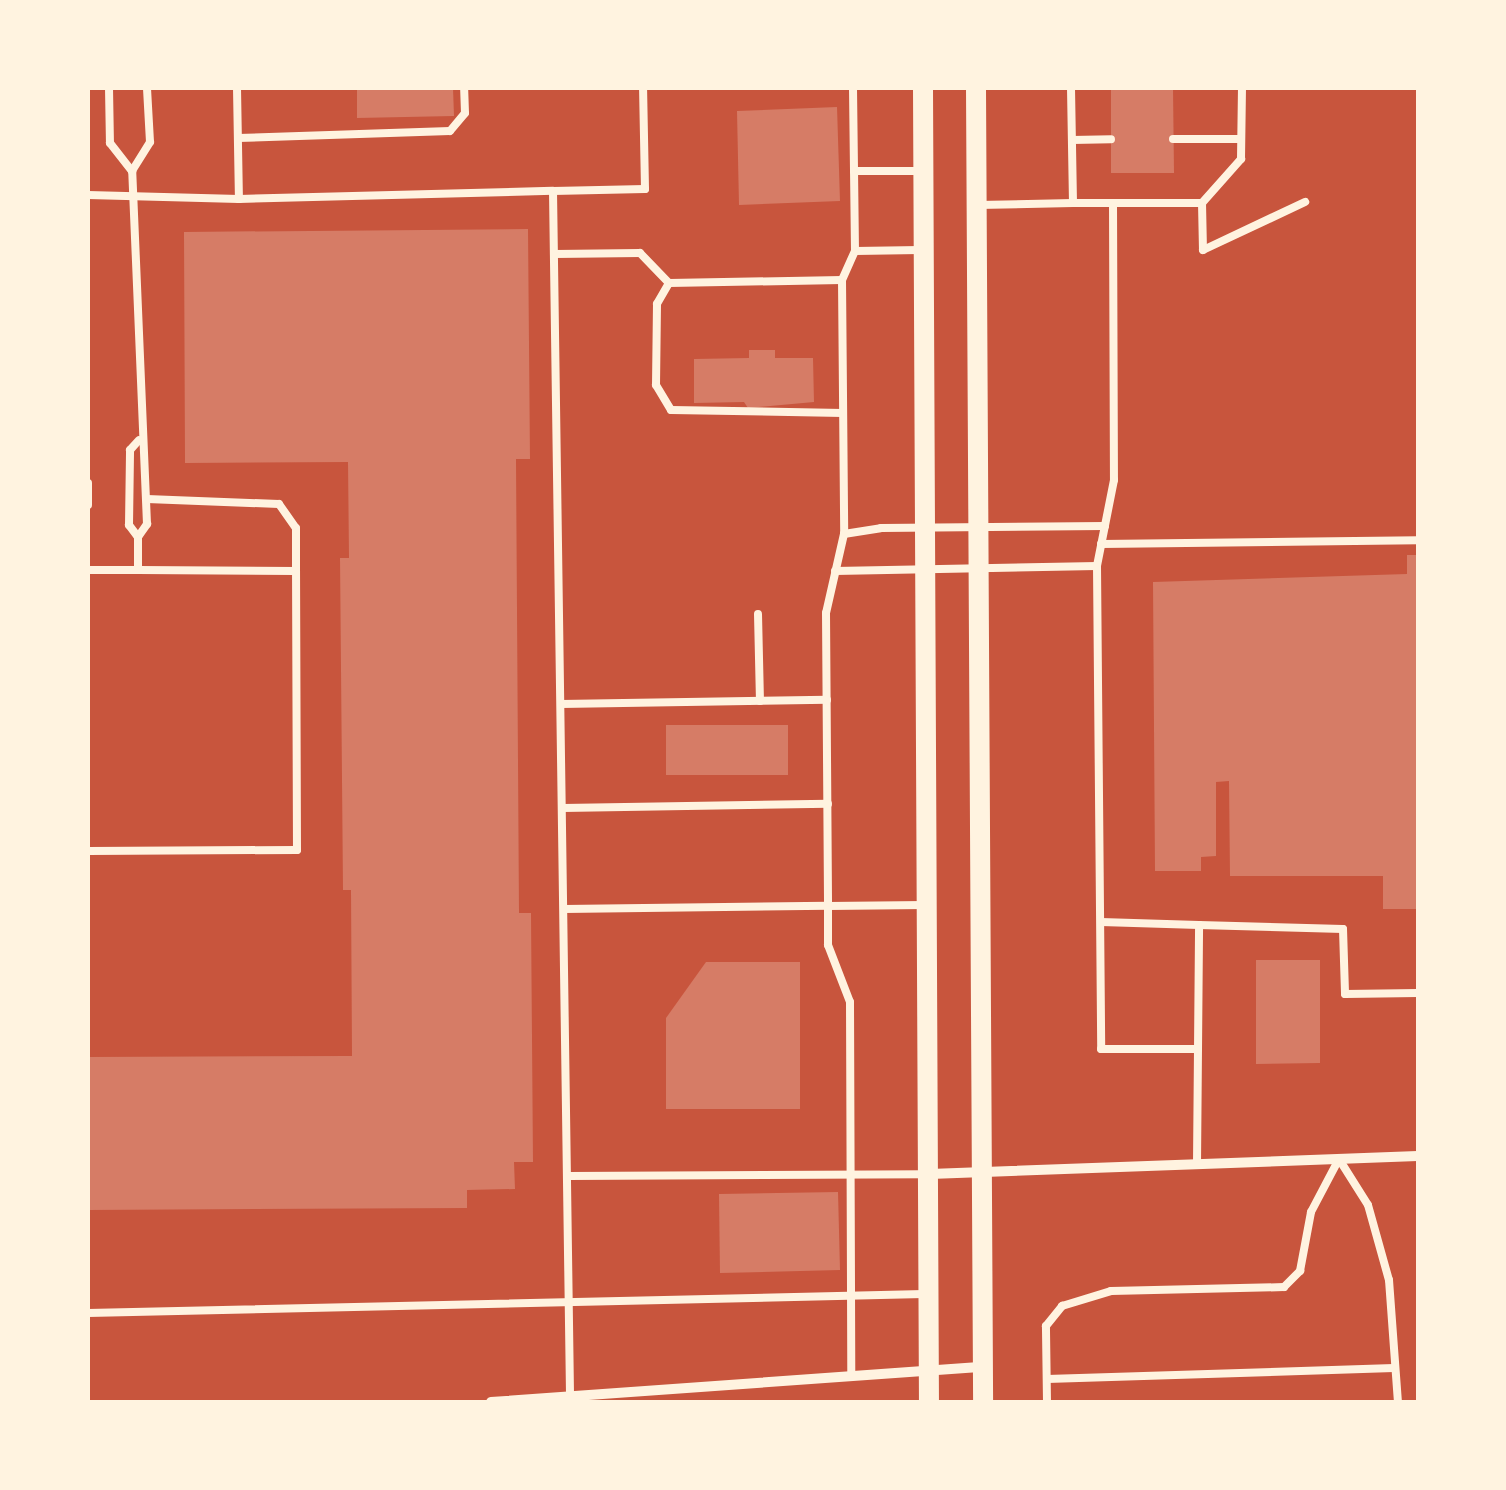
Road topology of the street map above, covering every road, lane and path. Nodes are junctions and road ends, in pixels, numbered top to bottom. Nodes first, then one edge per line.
1 (109, 88) edge
2 (148, 88) edge
3 (237, 88) edge
4 (464, 88) edge
5 (643, 88) edge
6 (853, 88) edge
7 (923, 88) edge
8 (976, 88) edge
9 (1072, 88) edge
10 (1242, 88) edge
11 (238, 138) junction
12 (1111, 139) dead end
13 (1174, 139) dead end
14 (1241, 139) junction
15 (1072, 140) junction
16 (924, 170) junction
17 (132, 171) junction
18 (854, 171) junction
19 (553, 191) junction
20 (133, 194) junction
21 (88, 195) edge
22 (239, 199) junction
23 (1113, 202) junction
24 (1305, 202) dead end
25 (1073, 203) junction
26 (1202, 203) junction
27 (978, 205) junction
28 (855, 250) junction
29 (924, 250) junction
30 (555, 254) junction
31 (842, 280) junction
32 (669, 283) junction
33 (843, 413) junction
34 (139, 440) junction
35 (88, 483) edge
36 (147, 498) junction
37 (88, 505) edge
38 (1105, 526) junction
39 (980, 527) junction
40 (927, 528) junction
41 (844, 534) junction
42 (138, 537) junction
43 (1418, 540) edge
44 (1101, 544) junction
45 (1097, 566) junction
46 (980, 568) junction
47 (928, 569) junction
48 (88, 570) edge
49 (138, 570) junction
50 (296, 571) junction
51 (836, 571) junction
52 (758, 614) dead end
53 (827, 700) junction
54 (760, 701) junction
55 (561, 704) junction
56 (828, 804) junction
57 (563, 808) junction
58 (88, 851) edge
59 (828, 906) junction
60 (932, 906) junction
61 (564, 909) junction
62 (1100, 922) junction
63 (1199, 925) junction
64 (1418, 992) edge
65 (1198, 1049) junction
66 (1418, 1156) edge
67 (1339, 1159) junction
68 (1196, 1164) junction
69 (983, 1172) junction
70 (850, 1174) junction
71 (930, 1174) junction
72 (568, 1176) junction
73 (929, 1294) junction
74 (851, 1295) junction
75 (568, 1300) junction
76 (88, 1314) edge
77 (984, 1367) junction
78 (1394, 1368) junction
79 (928, 1371) junction
80 (851, 1376) junction
81 (1047, 1379) junction
82 (570, 1397) junction
83 (622, 1398) edge
84 (490, 1402) edge
85 (929, 1402) edge
86 (983, 1402) edge
87 (1047, 1402) edge
88 (1398, 1402) edge

1 - 17 lane
2 - 17 lane
3 - 11 lane
4 - 11 lane
5 - 19 lane
6 - 18 lane
7 - 16 main road
8 - 27 main road
9 - 15 lane
10 - 14 lane
11 - 22 lane
12 - 15 lane
13 - 14 lane
14 - 26 lane
15 - 25 lane
16 - 18 lane
16 - 29 main road
17 - 20 lane
18 - 28 lane
19 - 22 lane
19 - 30 lane
20 - 21 lane
20 - 22 lane
20 - 34 lane
23 - 25 lane
23 - 26 lane
23 - 38 lane
24 - 26 lane
25 - 27 lane
27 - 39 main road
28 - 29 lane
28 - 31 lane
29 - 40 main road
30 - 32 lane
30 - 55 lane
31 - 32 lane
31 - 33 lane
32 - 33 lane
33 - 41 lane
34 - 36 lane
34 - 42 lane
35 - 37 lane
36 - 42 lane
36 - 50 lane
38 - 39 lane
38 - 44 lane
39 - 40 lane
39 - 46 main road
40 - 41 lane
40 - 47 main road
41 - 51 lane
42 - 49 lane
43 - 44 lane
44 - 45 lane
45 - 46 lane
45 - 62 lane
46 - 47 lane
46 - 69 main road
47 - 51 lane
47 - 60 main road
48 - 49 lane
49 - 50 lane
50 - 58 lane
51 - 53 lane
52 - 54 lane
53 - 54 lane
53 - 56 lane
54 - 55 lane
55 - 57 lane
56 - 57 lane
56 - 59 lane
57 - 61 lane
59 - 60 lane
59 - 61 lane
59 - 70 lane
60 - 71 main road
61 - 72 lane
62 - 63 lane
62 - 65 lane
63 - 64 lane
63 - 65 lane
65 - 68 lane
66 - 67 street
67 - 68 street
67 - 78 lane
67 - 81 lane
68 - 69 street
69 - 71 street
69 - 77 main road
70 - 71 lane
70 - 72 lane
70 - 74 lane
71 - 73 main road
72 - 75 lane
73 - 74 lane
73 - 79 main road
74 - 75 lane
74 - 80 lane
75 - 76 lane
75 - 82 lane
77 - 79 street
77 - 86 main road
78 - 81 lane
78 - 88 lane
79 - 80 street
79 - 85 main road
80 - 83 street
81 - 87 lane
82 - 83 street
82 - 84 street

